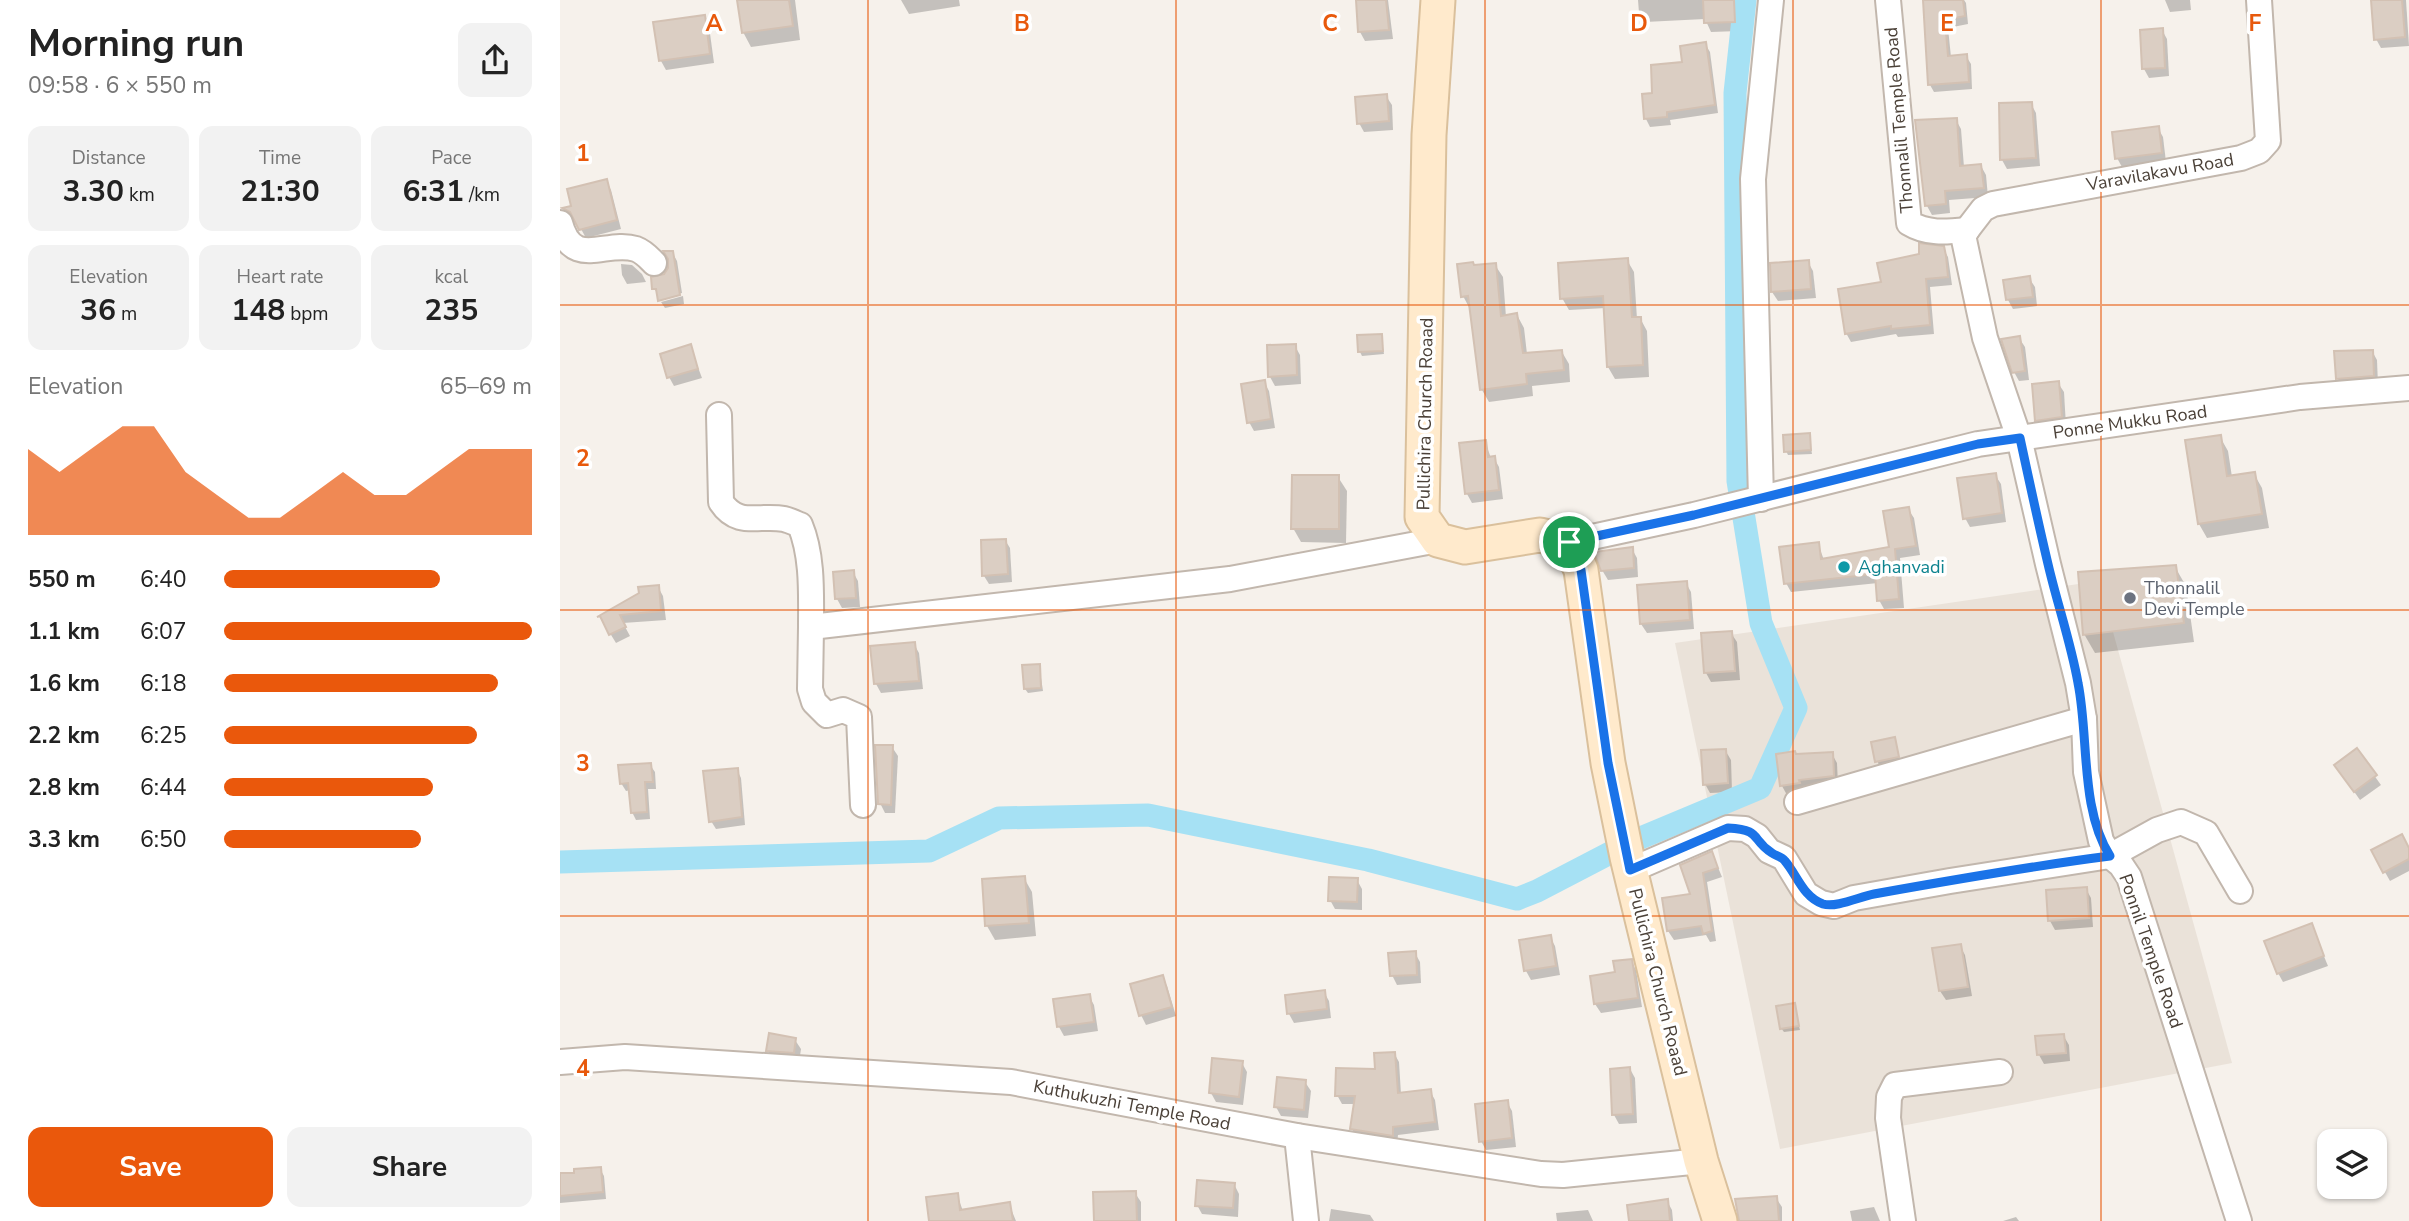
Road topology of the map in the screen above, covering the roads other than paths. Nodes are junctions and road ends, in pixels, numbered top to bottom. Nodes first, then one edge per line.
1 (1438, 0) edge
2 (1771, 0) edge
3 (1888, 0) edge
4 (2259, 0) edge
5 (560, 223) edge
6 (1965, 232) junction
7 (654, 263) dead end
8 (2409, 388) edge
9 (719, 415) dead end
10 (2020, 438) junction
11 (1760, 499) junction
12 (1438, 540) junction
13 (1569, 542) junction
14 (811, 627) junction
15 (2084, 719) junction
16 (1797, 802) dead end
17 (863, 805) dead end
18 (2110, 856) junction
19 (1630, 870) junction
20 (2240, 891) dead end
21 (560, 1062) edge
22 (2000, 1072) dead end
23 (1297, 1136) junction
24 (1701, 1161) junction
25 (1306, 1221) edge
26 (1720, 1221) edge
27 (1903, 1221) edge
28 (2239, 1221) edge

1 - 12 main road, Pullichira Church Roaad
2 - 11 street
3 - 6 street, Thonnalil Temple Road
4 - 6 street, Varavilakavu Road
5 - 7 street
6 - 10 street
8 - 10 street, Ponne Mukku Road
9 - 14 street
10 - 11 street, Ponne Mukku Road
10 - 15 street, Ponnil Temple Road
11 - 13 street, Ponne Mukku Road
12 - 13 main road
12 - 14 street
13 - 19 main road, Pullichira Church Roaad
14 - 17 street
15 - 16 street
15 - 18 street, Ponnil Temple Road
18 - 19 street
18 - 20 street
18 - 28 street, Ponnil Temple Road
19 - 24 main road, Pullichira Church Roaad
21 - 23 street, Kuthukuzhi Temple Road
22 - 27 street
23 - 24 street, Kuthukuzhi Temple Road
23 - 25 street
24 - 26 main road, Pullichira Church Roaad

